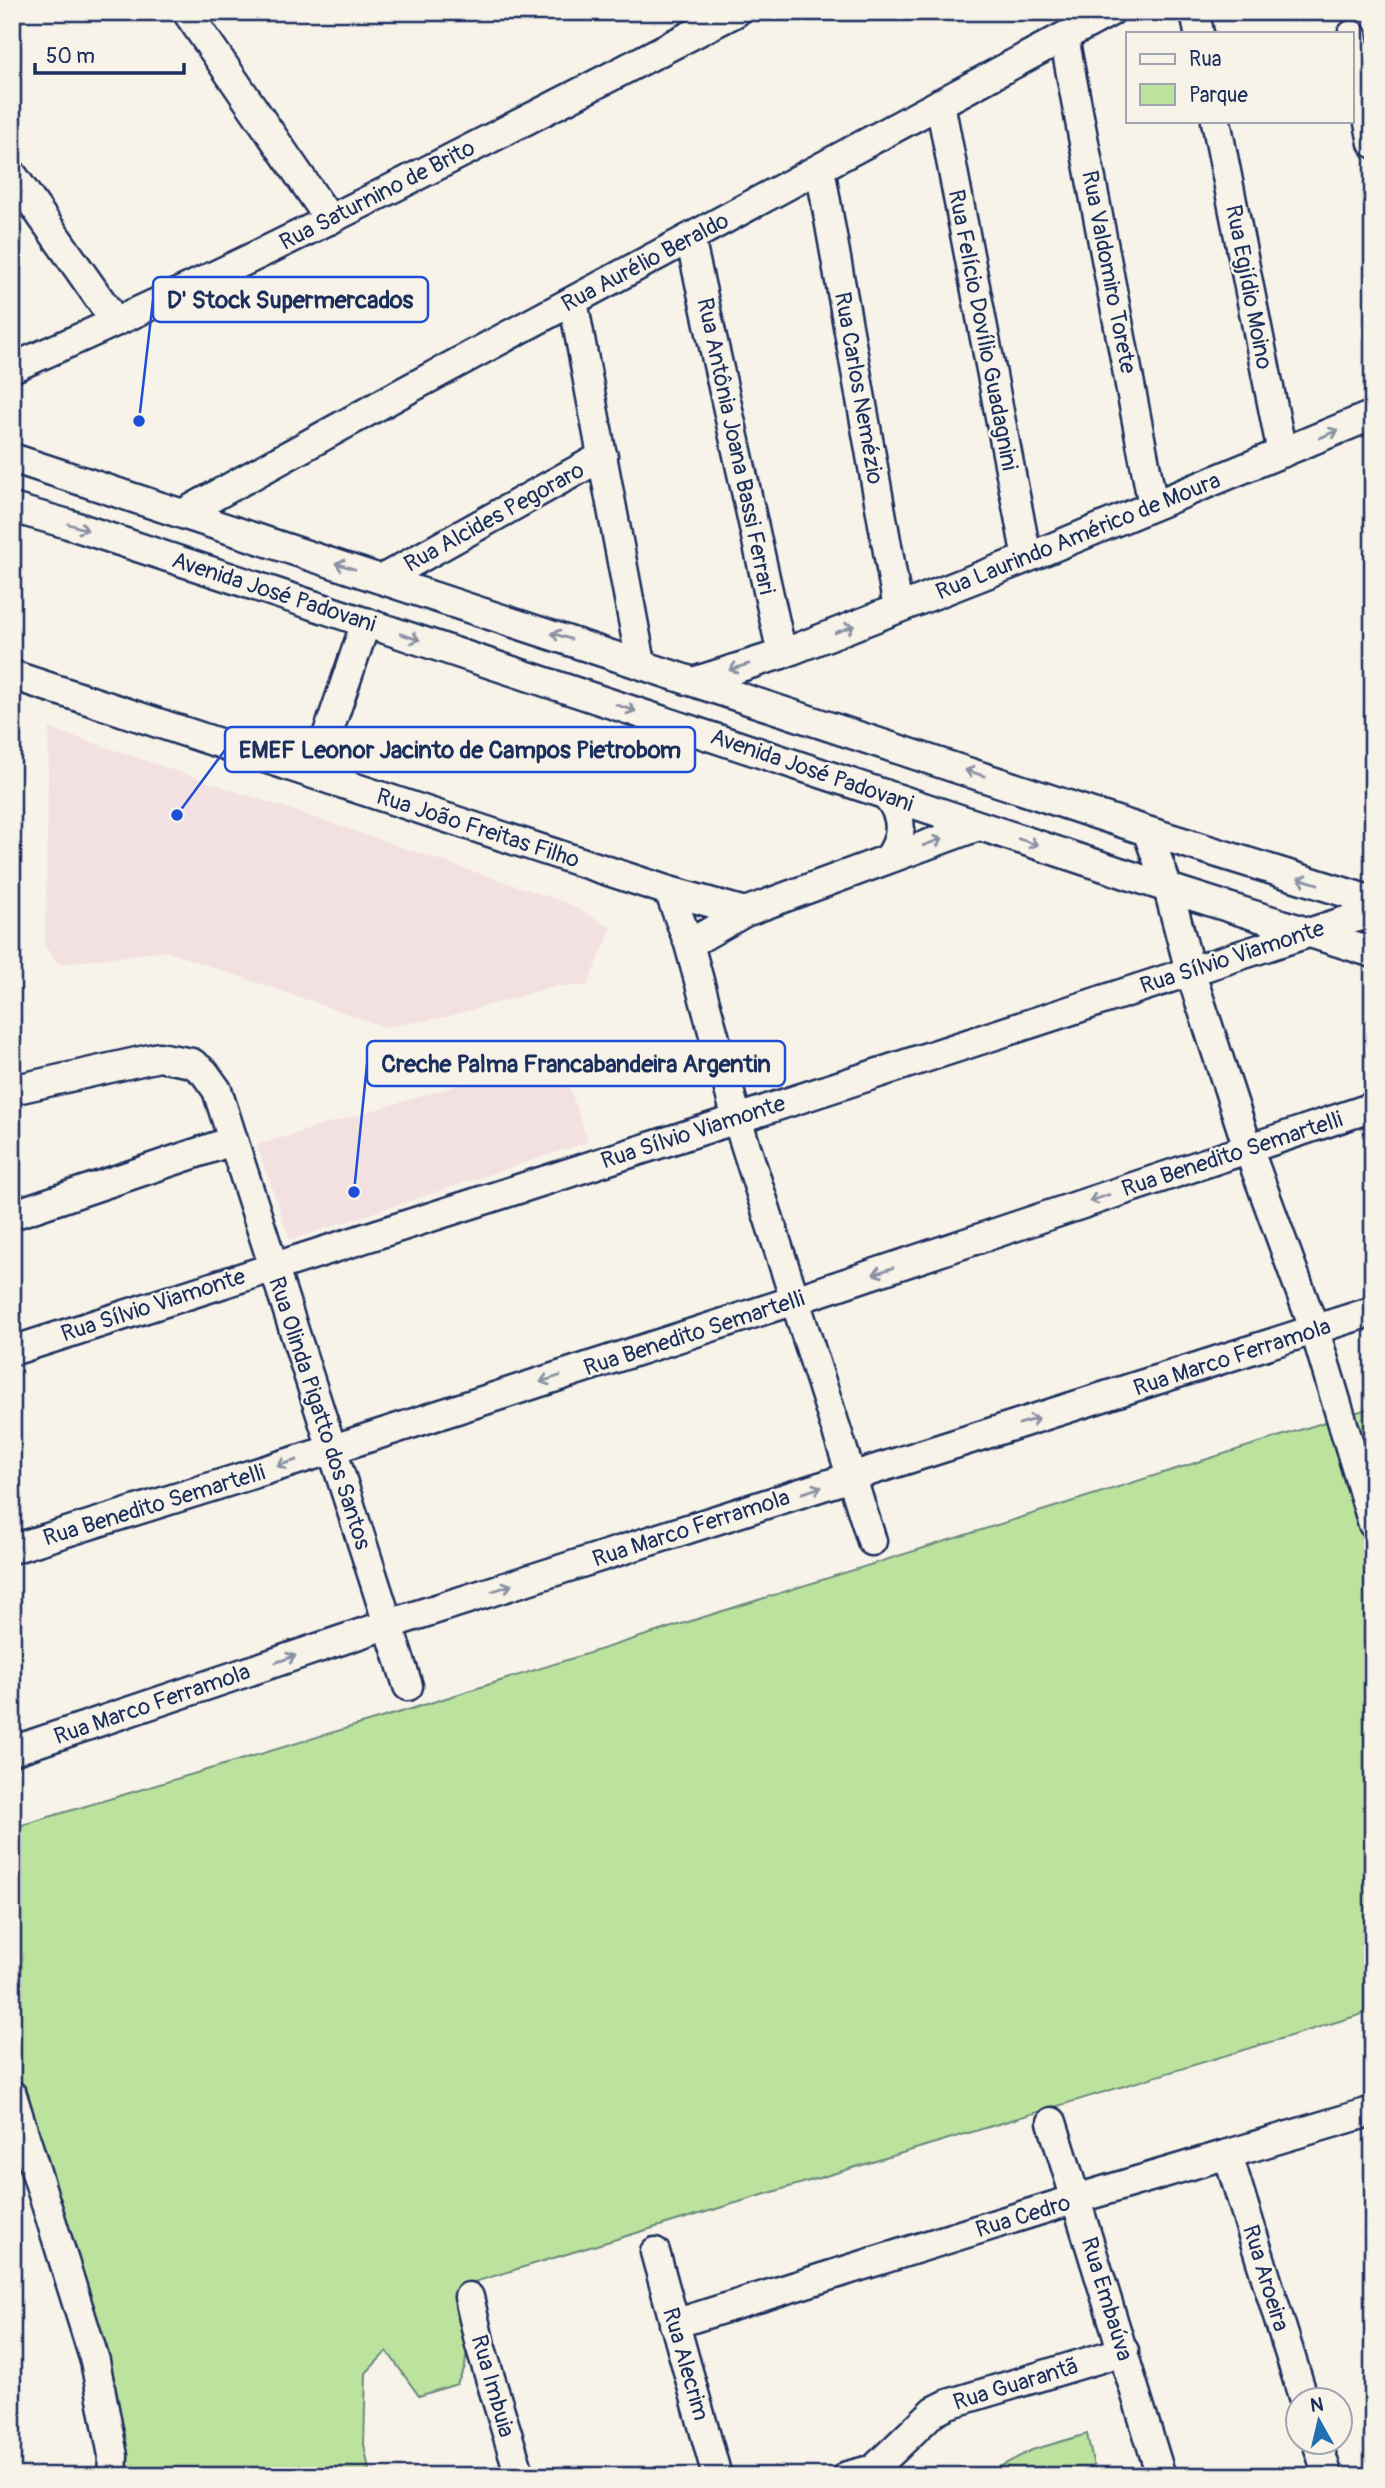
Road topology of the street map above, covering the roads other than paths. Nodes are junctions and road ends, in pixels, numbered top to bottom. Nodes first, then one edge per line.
1 (187, 12) edge
2 (736, 12) edge
3 (1110, 12) edge
4 (1195, 12) edge
5 (1348, 12) edge
6 (1199, 32) edge
7 (1352, 32) edge
8 (1064, 37) junction
9 (1354, 44) edge
10 (940, 103) junction
11 (1216, 122) edge
12 (1373, 143) edge
13 (820, 168) junction
14 (12, 174) edge
15 (330, 220) junction
16 (690, 239) junction
17 (573, 301) junction
18 (116, 321) junction
19 (12, 368) edge
20 (1373, 415) edge
21 (1282, 453) junction
22 (603, 456) junction
23 (12, 458) edge
24 (1153, 506) junction
25 (12, 508) edge
26 (182, 514) junction
27 (1027, 558) junction
28 (384, 578) junction
29 (898, 608) junction
30 (366, 622) junction
31 (782, 653) junction
32 (641, 663) junction
33 (12, 675) edge
34 (695, 681) junction
35 (775, 707) junction
36 (314, 774) junction
37 (885, 794) junction
38 (978, 826) junction
39 (1147, 831) junction
40 (888, 859) junction
41 (1168, 888) junction
42 (669, 891) junction
43 (1373, 901) edge
44 (745, 912) junction
45 (1373, 912) edge
46 (1306, 932) junction
47 (689, 944) junction
48 (1373, 953) edge
49 (1189, 971) junction
50 (12, 1090) edge
51 (1373, 1107) edge
52 (737, 1119) junction
53 (232, 1141) junction
54 (1248, 1148) junction
55 (12, 1215) edge
56 (272, 1266) junction
57 (795, 1300) junction
58 (1373, 1311) edge
59 (1315, 1331) junction
60 (12, 1351) edge
61 (332, 1449) junction
62 (852, 1477) junction
63 (1373, 1524) edge
64 (872, 1541) dead end
65 (12, 1549) edge
66 (389, 1624) junction
67 (408, 1686) dead end
68 (12, 1751) edge
69 (12, 2095) edge
70 (1373, 2111) edge
71 (1052, 2122) dead end
72 (1228, 2155) junction
73 (1076, 2199) junction
74 (655, 2252) dead end
75 (469, 2297) dead end
76 (674, 2324) junction
77 (1124, 2351) junction
78 (1300, 2386) edge
79 (1322, 2456) edge
80 (112, 2476) edge
81 (520, 2476) edge
82 (717, 2476) edge
83 (847, 2476) edge
84 (1161, 2476) edge
85 (1328, 2476) edge

1 - 15 street
2 - 15 street, Rua Saturnino de Brito
3 - 8 street, Rua Aurélio Beraldo
4 - 6 street
5 - 7 street
8 - 10 street, Rua Aurélio Beraldo
8 - 24 street, Rua Valdomiro Torete
9 - 12 street
10 - 13 street, Rua Aurélio Beraldo
10 - 27 street, Rua Felício Dovílio Guadagnini
11 - 21 street, Rua Egjídio Moino
13 - 16 street, Rua Aurélio Beraldo
13 - 29 street, Rua Carlos Nemézio
14 - 18 street
15 - 18 street, Rua Saturnino de Brito
16 - 17 street, Rua Aurélio Beraldo
16 - 31 street, Rua Antônia Joana Bassi Ferrari
17 - 22 street
17 - 26 street, Rua Aurélio Beraldo
18 - 19 street, Rua Saturnino de Brito
21 -> 20 street, Rua Laurindo Américo de Moura
21 - 24 street, Rua Laurindo Américo de Moura
22 - 28 street, Rua Alcides Pegoraro
22 - 32 street
23 - 26 street, Avenida José Padovani
24 - 27 street, Rua Laurindo Américo de Moura
25 -> 30 street, Avenida José Padovani
28 -> 26 street, Avenida José Padovani
27 - 29 street, Rua Laurindo Américo de Moura
32 -> 28 street, Avenida José Padovani
31 -> 29 street, Rua Laurindo Américo de Moura
30 - 36 street
30 -> 37 street, Avenida José Padovani
31 -> 34 street, Rua Laurindo Américo de Moura
31 - 35 street
32 - 34 street, Avenida José Padovani
33 - 36 street, Rua João Freitas Filho
34 - 35 street, Avenida José Padovani
39 -> 35 street, Avenida José Padovani
36 - 42 street, Rua João Freitas Filho
37 - 38 street, Avenida José Padovani
37 - 40 street
40 -> 38 street
38 -> 41 street, Avenida José Padovani
39 - 41 street
43 -> 39 street, Avenida José Padovani
40 - 44 street
41 - 46 street, Avenida José Padovani
41 - 49 street
42 - 44 street, Rua João Freitas Filho
42 - 47 street
44 - 47 street
45 - 46 street, Rua Sílvio Viamonte
46 - 48 street, Avenida José Padovani
46 - 49 street, Rua Sílvio Viamonte
47 - 52 street
49 - 52 street, Rua Sílvio Viamonte
49 - 54 street
50 - 53 street, Rua Olinda Pigatto dos Santos
51 - 54 street, Rua Benedito Semartelli
52 - 56 street, Rua Sílvio Viamonte
52 - 57 street
53 - 55 street
53 - 56 street, Rua Olinda Pigatto dos Santos
54 -> 57 street, Rua Benedito Semartelli
54 - 59 street
56 - 60 street, Rua Sílvio Viamonte
56 - 61 street, Rua Olinda Pigatto dos Santos
57 -> 61 street, Rua Benedito Semartelli
57 - 62 street
58 - 59 street, Rua Marco Ferramola
62 -> 59 street, Rua Marco Ferramola
59 - 63 street
61 -> 65 street, Rua Benedito Semartelli
61 - 66 street, Rua Olinda Pigatto dos Santos
62 - 64 street
66 -> 62 street, Rua Marco Ferramola
66 - 67 street, Rua Olinda Pigatto dos Santos
68 -> 66 street, Rua Marco Ferramola
69 - 80 street
70 - 72 street, Rua Cedro
71 - 73 street, Rua Embaúva
72 - 73 street, Rua Cedro
72 - 78 street, Rua Aroeira
73 - 76 street, Rua Cedro
73 - 77 street, Rua Embaúva
74 - 76 street, Rua Alecrim
75 - 81 street, Rua Imbuia
76 - 82 street, Rua Alecrim
77 - 83 street, Rua Guarantã
77 - 84 street, Rua Embaúva
79 - 85 street

